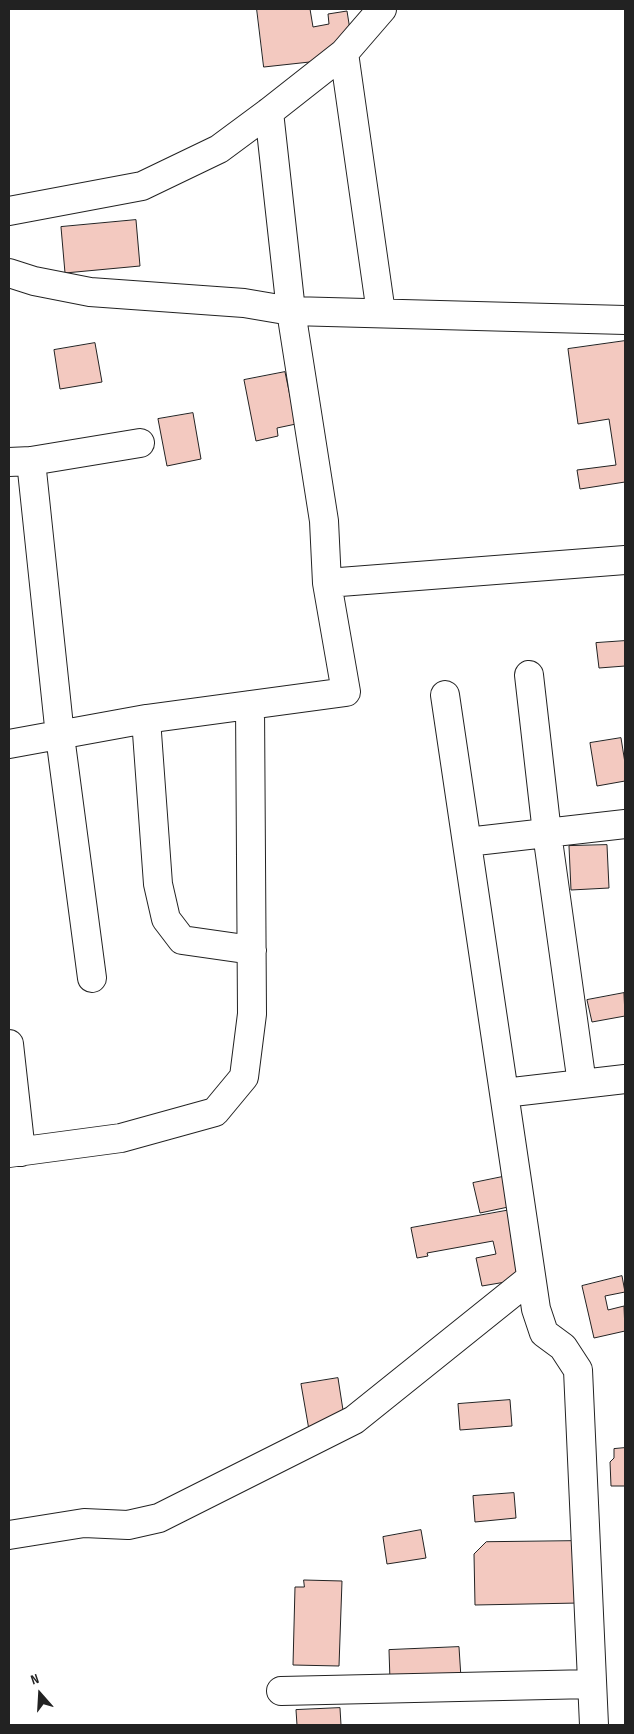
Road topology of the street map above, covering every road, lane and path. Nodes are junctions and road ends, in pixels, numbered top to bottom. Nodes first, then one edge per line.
1 (382, 9) edge
2 (344, 53) junction
3 (269, 112) junction
4 (9, 211) edge
5 (9, 273) edge
6 (291, 311) junction
7 (381, 313) junction
8 (625, 320) edge
9 (140, 443) dead end
10 (20, 461) edge
11 (625, 560) edge
12 (327, 583) junction
13 (528, 675) dead end
14 (445, 695) dead end
15 (250, 705) junction
16 (146, 719) junction
17 (60, 736) junction
18 (9, 744) edge
19 (625, 824) edge
20 (547, 833) junction
21 (467, 842) junction
22 (252, 950) junction
23 (92, 978) dead end
24 (9, 1044) edge
25 (625, 1079) edge
26 (582, 1084) junction
27 (504, 1093) junction
28 (15, 1152) edge
29 (531, 1278) junction
30 (9, 1535) edge
31 (592, 1684) junction
32 (281, 1691) dead end
33 (594, 1725) edge

1 - 2 street
2 - 3 street
2 - 7 street
3 - 4 street
3 - 6 street
5 - 6 street
6 - 7 street
6 - 12 street
7 - 8 street
9 - 10 street
10 - 17 street
11 - 12 street
12 - 15 street
13 - 20 street
14 - 21 street
15 - 16 street
15 - 22 street
16 - 17 street
16 - 22 street
17 - 18 street
17 - 23 street
19 - 20 street
20 - 21 street
20 - 26 street
21 - 27 street
22 - 28 street
24 - 28 street
25 - 26 street
26 - 27 street
27 - 29 street
29 - 30 street
29 - 31 street
31 - 32 street
31 - 33 street

